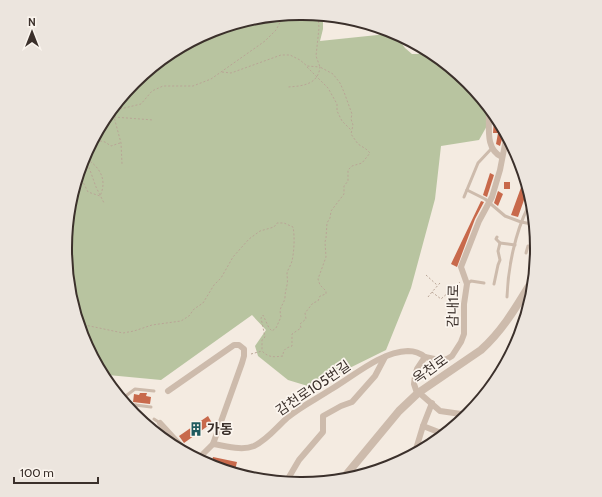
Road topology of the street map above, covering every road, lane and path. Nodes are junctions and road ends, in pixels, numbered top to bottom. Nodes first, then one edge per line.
1 (318, 20) edge
2 (281, 21) edge
3 (307, 66) junction
4 (320, 67) junction
5 (221, 72) junction
6 (317, 77) junction
7 (288, 87) dead end
8 (120, 109) edge
9 (115, 116) edge
10 (114, 118) edge
11 (489, 119) edge
12 (153, 120) dead end
13 (351, 130) junction
14 (99, 141) edge
15 (121, 143) junction
16 (505, 145) edge
17 (492, 148) junction
18 (502, 157) junction
19 (90, 161) edge
20 (122, 164) dead end
21 (88, 166) edge
22 (82, 182) edge
23 (467, 190) junction
24 (100, 196) junction
25 (464, 197) dead end
26 (104, 203) dead end
27 (489, 203) junction
28 (526, 211) edge
29 (521, 222) junction
30 (528, 223) edge
31 (497, 237) dead end
32 (500, 243) junction
33 (515, 245) junction
34 (530, 246) edge
35 (526, 253) dead end
36 (426, 275) dead end
37 (467, 282) junction
38 (440, 283) dead end
39 (484, 283) dead end
40 (494, 284) dead end
41 (437, 286) junction
42 (432, 292) junction
43 (428, 297) dead end
44 (507, 298) dead end
45 (523, 301) edge
46 (86, 325) edge
47 (262, 351) junction
48 (243, 357) junction
49 (386, 357) junction
50 (425, 357) junction
51 (154, 391) dead end
52 (168, 392) dead end
53 (418, 393) junction
54 (126, 395) edge
55 (432, 403) junction
56 (136, 405) edge
57 (151, 406) dead end
58 (459, 414) edge
59 (157, 421) dead end
60 (423, 426) junction
61 (438, 432) edge
62 (170, 435) edge
63 (212, 444) junction
64 (417, 445) edge
65 (202, 454) edge
66 (348, 472) edge
67 (289, 477) edge

1 - 4 path
2 - 5 path
3 - 4 path
3 - 5 path
3 - 6 path
4 - 6 path
4 - 13 path
5 - 8 path
6 - 7 path
6 - 13 path
9 - 12 path
10 - 15 path
11 - 17 street
13 - 47 path
14 - 15 path
15 - 20 path
16 - 18 street, 감내1로
17 - 18 street
17 - 23 lane
18 - 27 street, 감내1로
19 - 24 path
21 - 24 path
22 - 24 path
23 - 25 lane
23 - 27 lane
24 - 26 path
27 - 29 lane
27 - 37 street, 감내1로
28 - 29 lane
29 - 30 lane
29 - 33 lane
31 - 32 lane
32 - 33 lane
32 - 40 lane
33 - 44 lane
34 - 35 lane
36 - 41 path
37 - 39 lane
37 - 42 path
37 - 50 street, 감내1로
38 - 41 path
41 - 42 path
42 - 43 path
45 - 53 street, 옥천로
46 - 47 path
47 - 48 path
48 - 52 street
48 - 63 street
49 - 50 street, 감천로105번길
49 - 63 street, 감천로105번길
49 - 67 street
50 - 53 street
51 - 54 lane
53 - 55 street
53 - 66 street, 옥천로
55 - 58 street
55 - 60 street
56 - 57 lane
59 - 62 street
60 - 61 street
60 - 64 street
63 - 65 street

